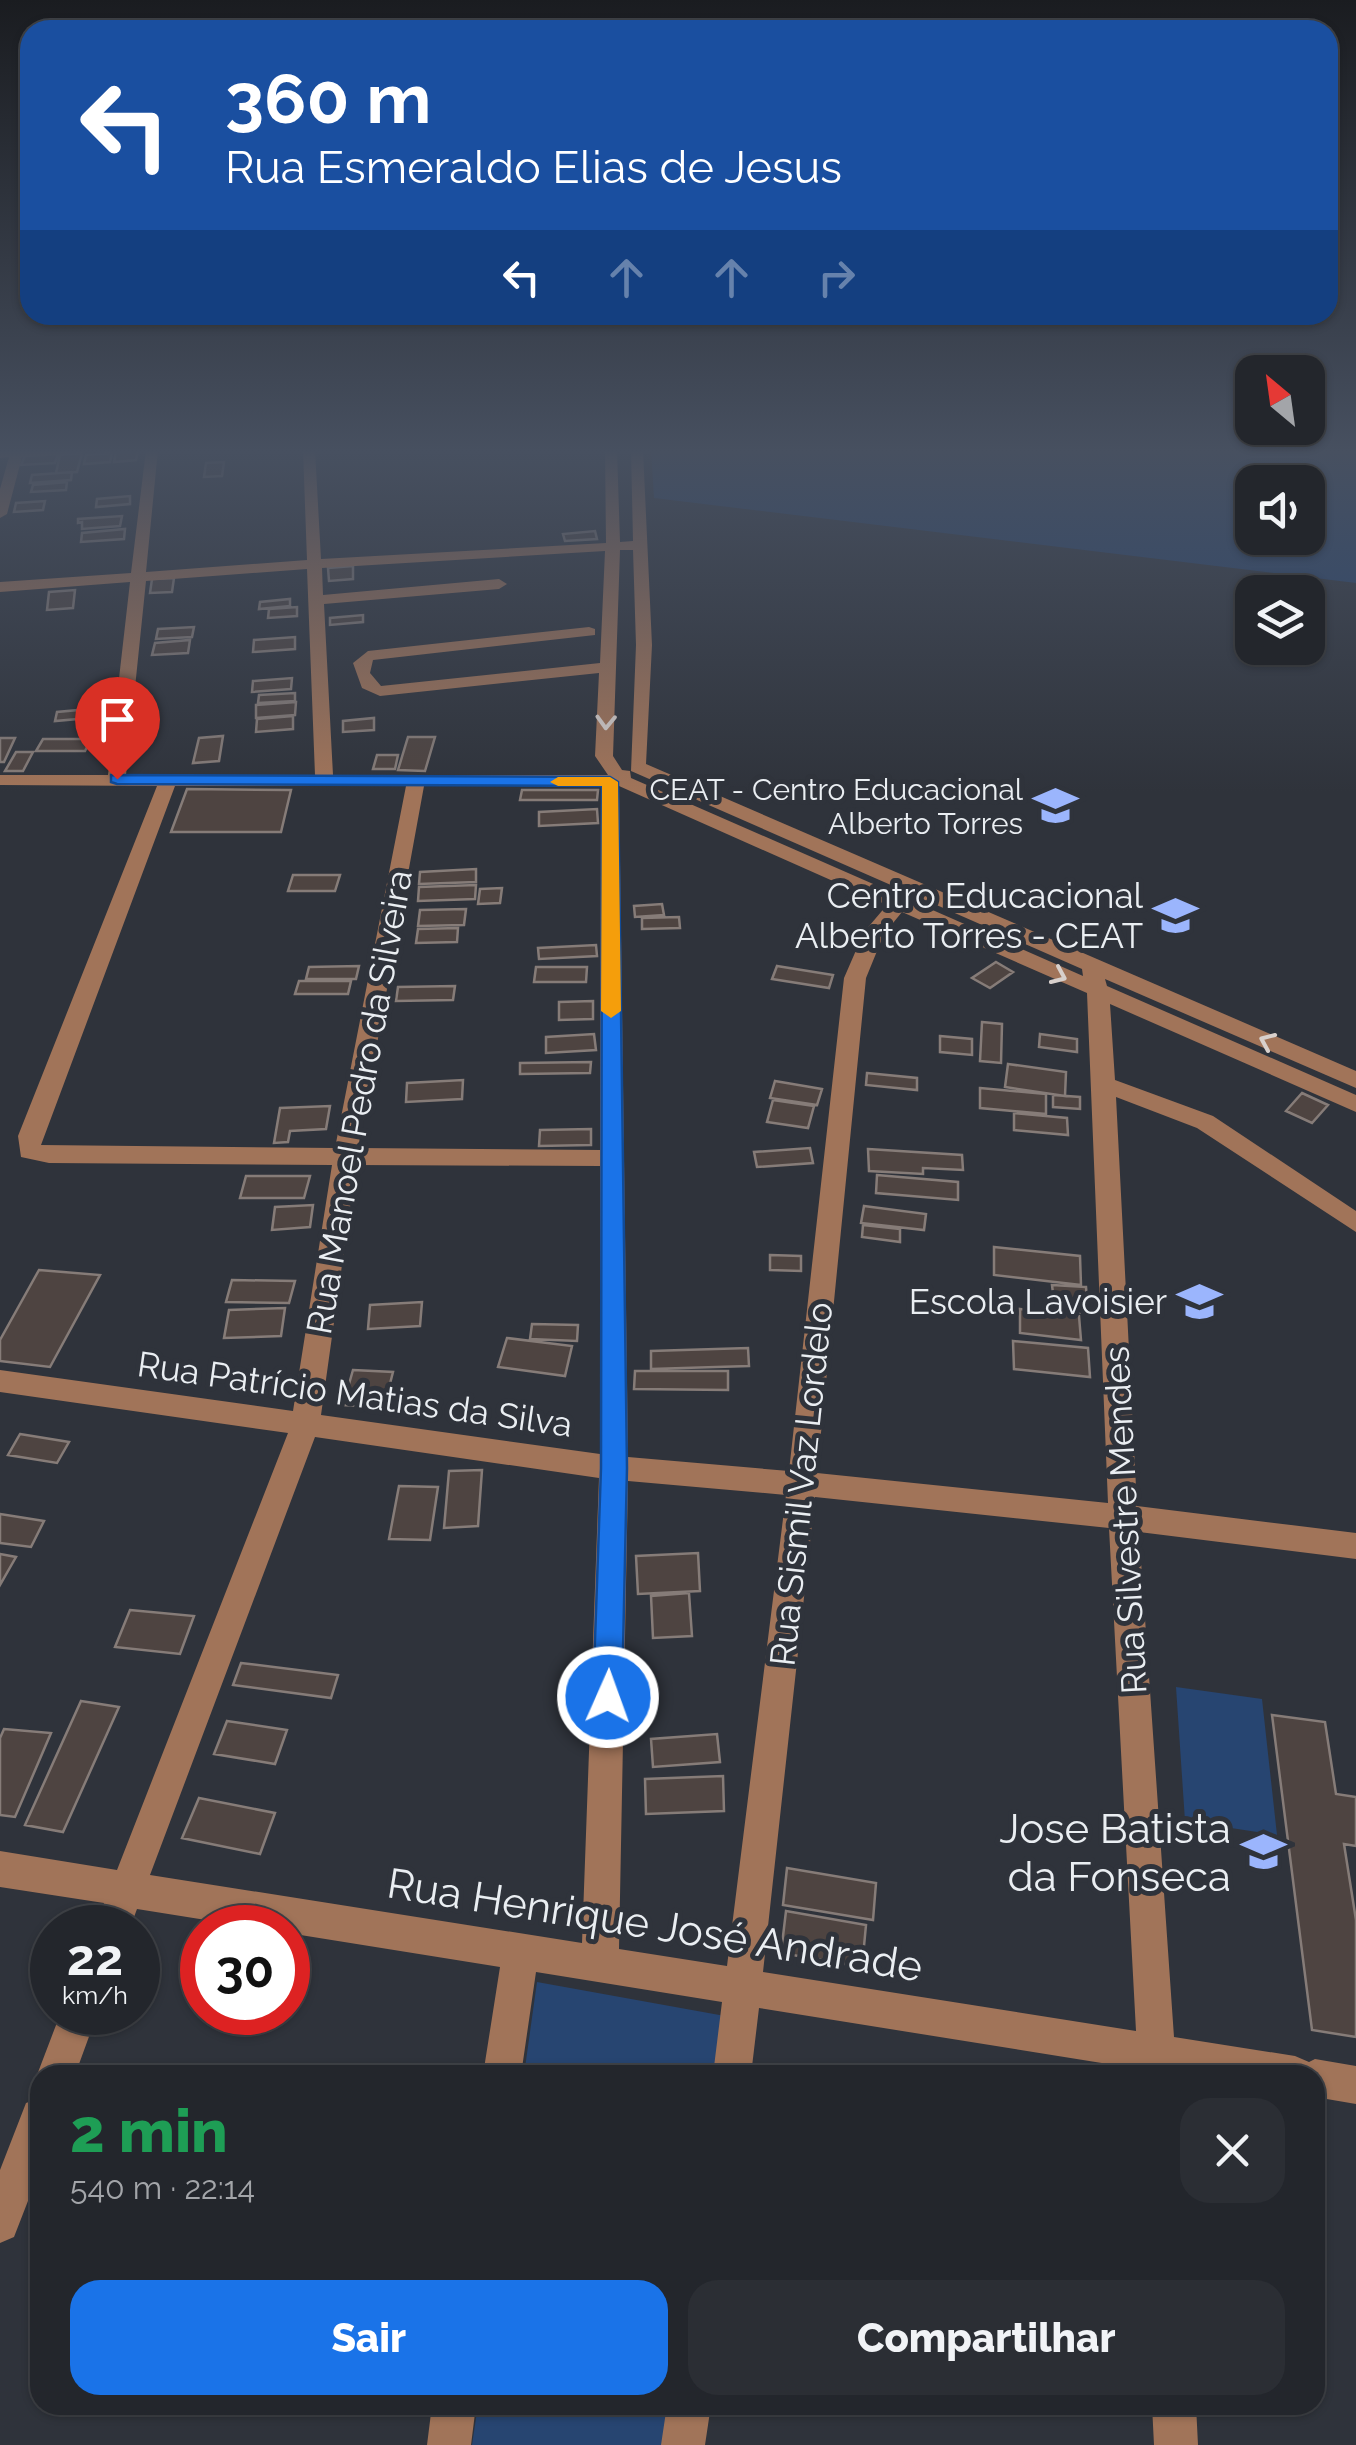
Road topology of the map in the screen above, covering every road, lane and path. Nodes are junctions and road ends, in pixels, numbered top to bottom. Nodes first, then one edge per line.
1 (142, 564) edge
2 (310, 564) edge
3 (312, 564) edge
4 (612, 564) edge
5 (639, 564) edge
6 (141, 575) junction
7 (499, 584) dead end
8 (0, 587) edge
9 (315, 600) junction
10 (590, 632) dead end
11 (608, 667) junction
12 (622, 776) junction
13 (117, 779) junction
14 (0, 780) edge
15 (169, 780) junction
16 (324, 781) junction
17 (416, 782) junction
18 (905, 895) junction
19 (1096, 979) junction
20 (1356, 1080) edge
21 (1103, 1084) junction
22 (1356, 1104) edge
23 (345, 1156) junction
24 (612, 1158) junction
25 (1356, 1224) edge
26 (2, 1385) edge
27 (305, 1425) junction
28 (614, 1468) junction
29 (802, 1482) junction
30 (1123, 1514) junction
31 (1356, 1546) edge
32 (0, 1869) edge
33 (127, 1886) junction
34 (120, 1905) edge
35 (520, 1954) junction
36 (600, 1965) junction
37 (743, 1988) junction
38 (71, 2035) edge
39 (1158, 2064) edge
40 (60, 2065) edge
41 (503, 2065) edge
42 (733, 2065) edge
43 (1325, 2080) edge
44 (1356, 2085) edge
45 (30, 2144) edge
46 (0, 2223) edge
47 (453, 2415) edge
48 (687, 2415) edge
49 (1174, 2415) edge
50 (449, 2445) edge
51 (684, 2445) edge
52 (1176, 2445) edge

1 - 6 street
2 - 6 street
3 - 9 street
4 - 11 street
5 - 12 street
6 - 8 street
6 - 13 street
7 - 9 street
9 - 16 street
10 - 11 street
11 -> 12 street
12 - 17 street
12 - 18 street
12 - 24 street
13 - 14 street
13 - 15 street
15 - 16 street
15 - 23 street
16 - 17 street
17 - 23 street, Rua Manoel Pedro da Silveira
18 -> 19 street
18 - 19 street
18 - 29 street, Rua Sismil Vaz Lordelo
20 -> 19 street
19 - 21 street, Rua Silvestre Mendes
19 - 22 street
21 - 25 street
21 - 30 street, Rua Silvestre Mendes
23 - 24 street
23 - 27 street, Rua Manoel Pedro da Silveira
24 - 28 street
26 - 27 street, Rua Patrício Matias da Silva
27 - 28 street, Rua Patrício Matias da Silva
27 - 33 street, Rua Manoel Pedro da Silveira
28 - 29 street, Rua Patrício Matias da Silva
28 - 36 street
29 - 30 street, Rua Patrício Matias da Silva
29 - 37 street, Rua Sismil Vaz Lordelo
30 - 31 street, Rua Patrício Matias da Silva
30 - 39 street, Rua Silvestre Mendes
32 - 33 street, Rua Henrique José Andrade
33 - 34 street, Rua Manoel Pedro da Silveira
33 - 35 street, Rua Henrique José Andrade
35 - 36 street, Rua Henrique José Andrade
35 - 41 street
36 - 37 street, Rua Henrique José Andrade
37 - 39 street, Rua Henrique José Andrade
37 - 42 street, Rua Sismil Vaz Lordelo
38 - 40 street
43 - 44 street
45 - 46 street
47 - 50 street
48 - 51 street
49 - 52 street

